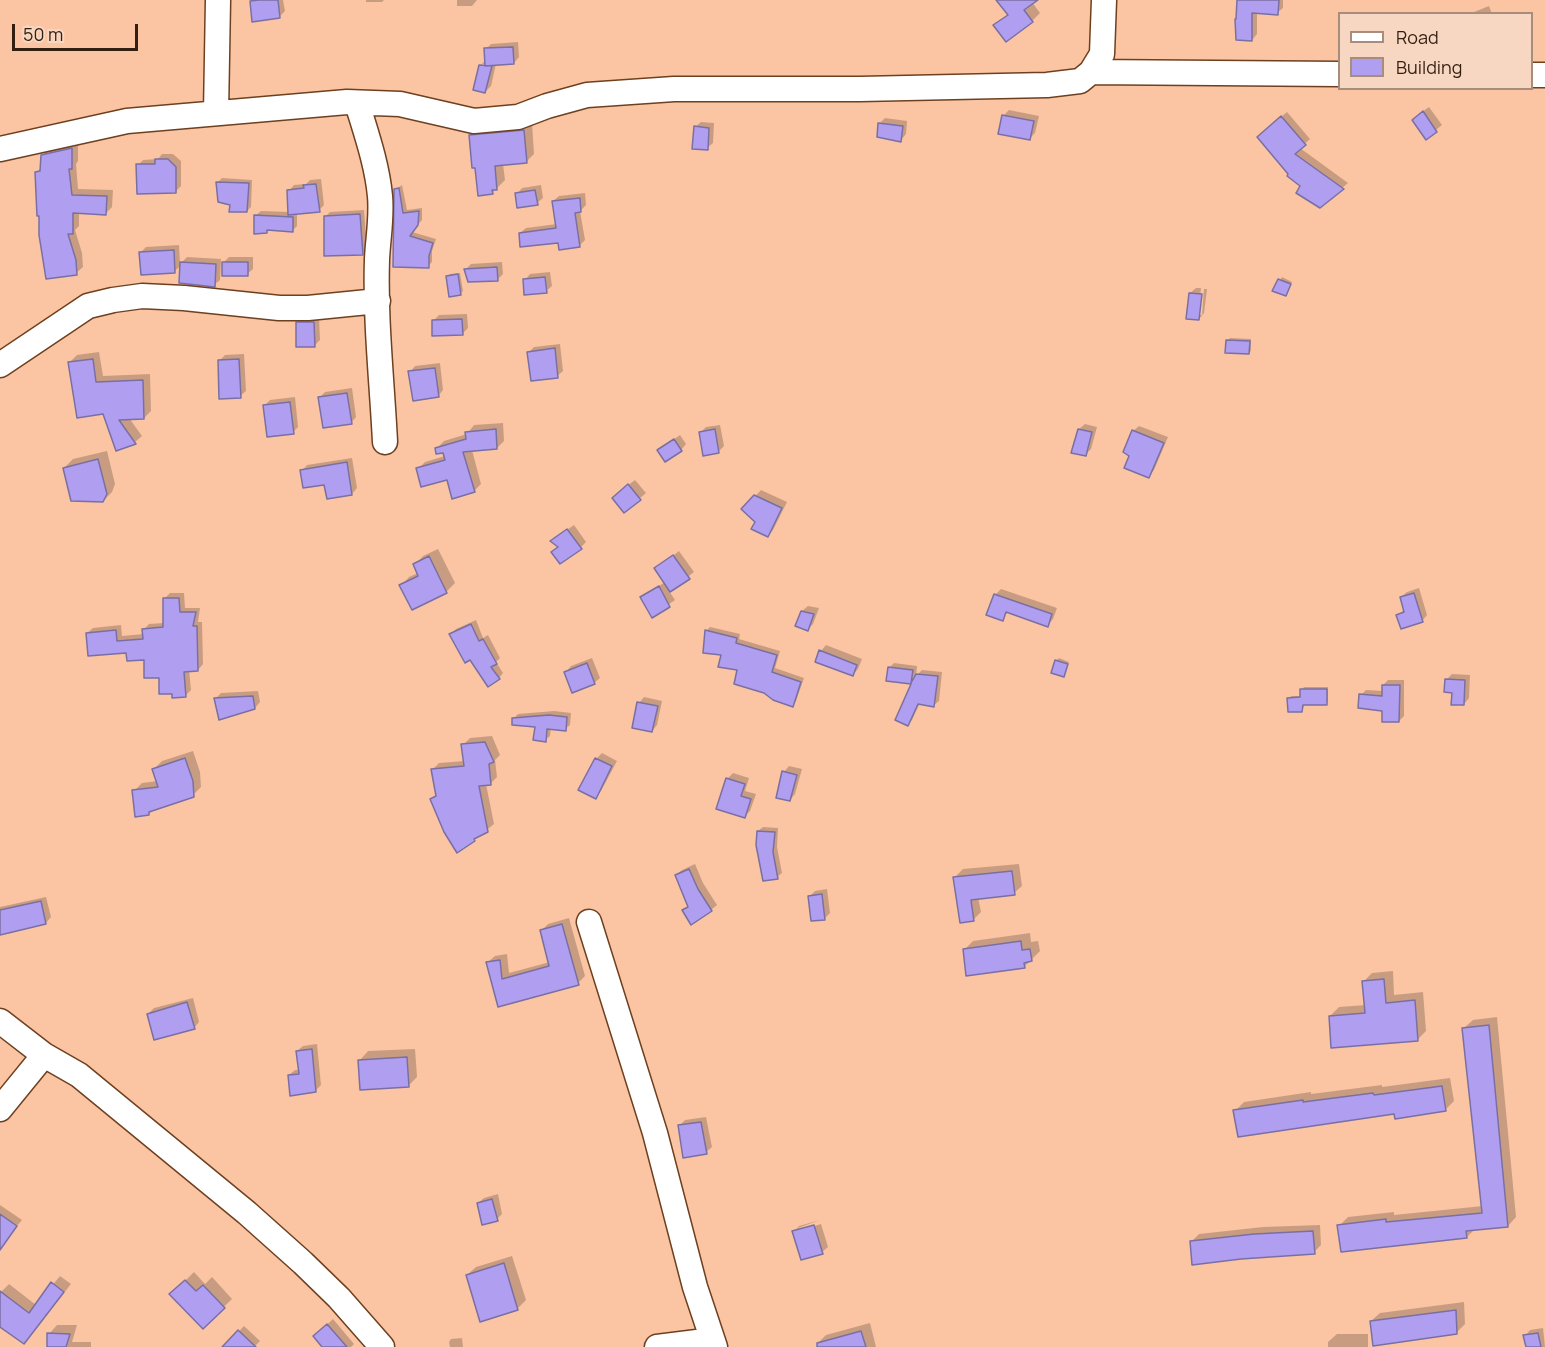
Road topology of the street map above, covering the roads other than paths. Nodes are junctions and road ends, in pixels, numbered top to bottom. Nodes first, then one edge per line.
1 (218, 0) edge
2 (1104, 0) edge
3 (1091, 72) junction
4 (1338, 74) edge
5 (357, 102) junction
6 (216, 113) junction
7 (0, 149) edge
8 (378, 301) junction
9 (0, 364) edge
10 (385, 442) dead end
11 (589, 922) dead end
12 (0, 1021) edge
13 (44, 1054) junction
14 (0, 1109) edge
15 (382, 1347) edge
16 (657, 1347) edge
17 (713, 1347) edge

1 - 6 street
2 - 3 street
3 - 4 street
3 - 5 street
5 - 6 street
5 - 8 street
6 - 7 street
8 - 9 street
8 - 10 street
11 - 17 street
12 - 13 street
13 - 14 street
13 - 15 street
16 - 17 street

